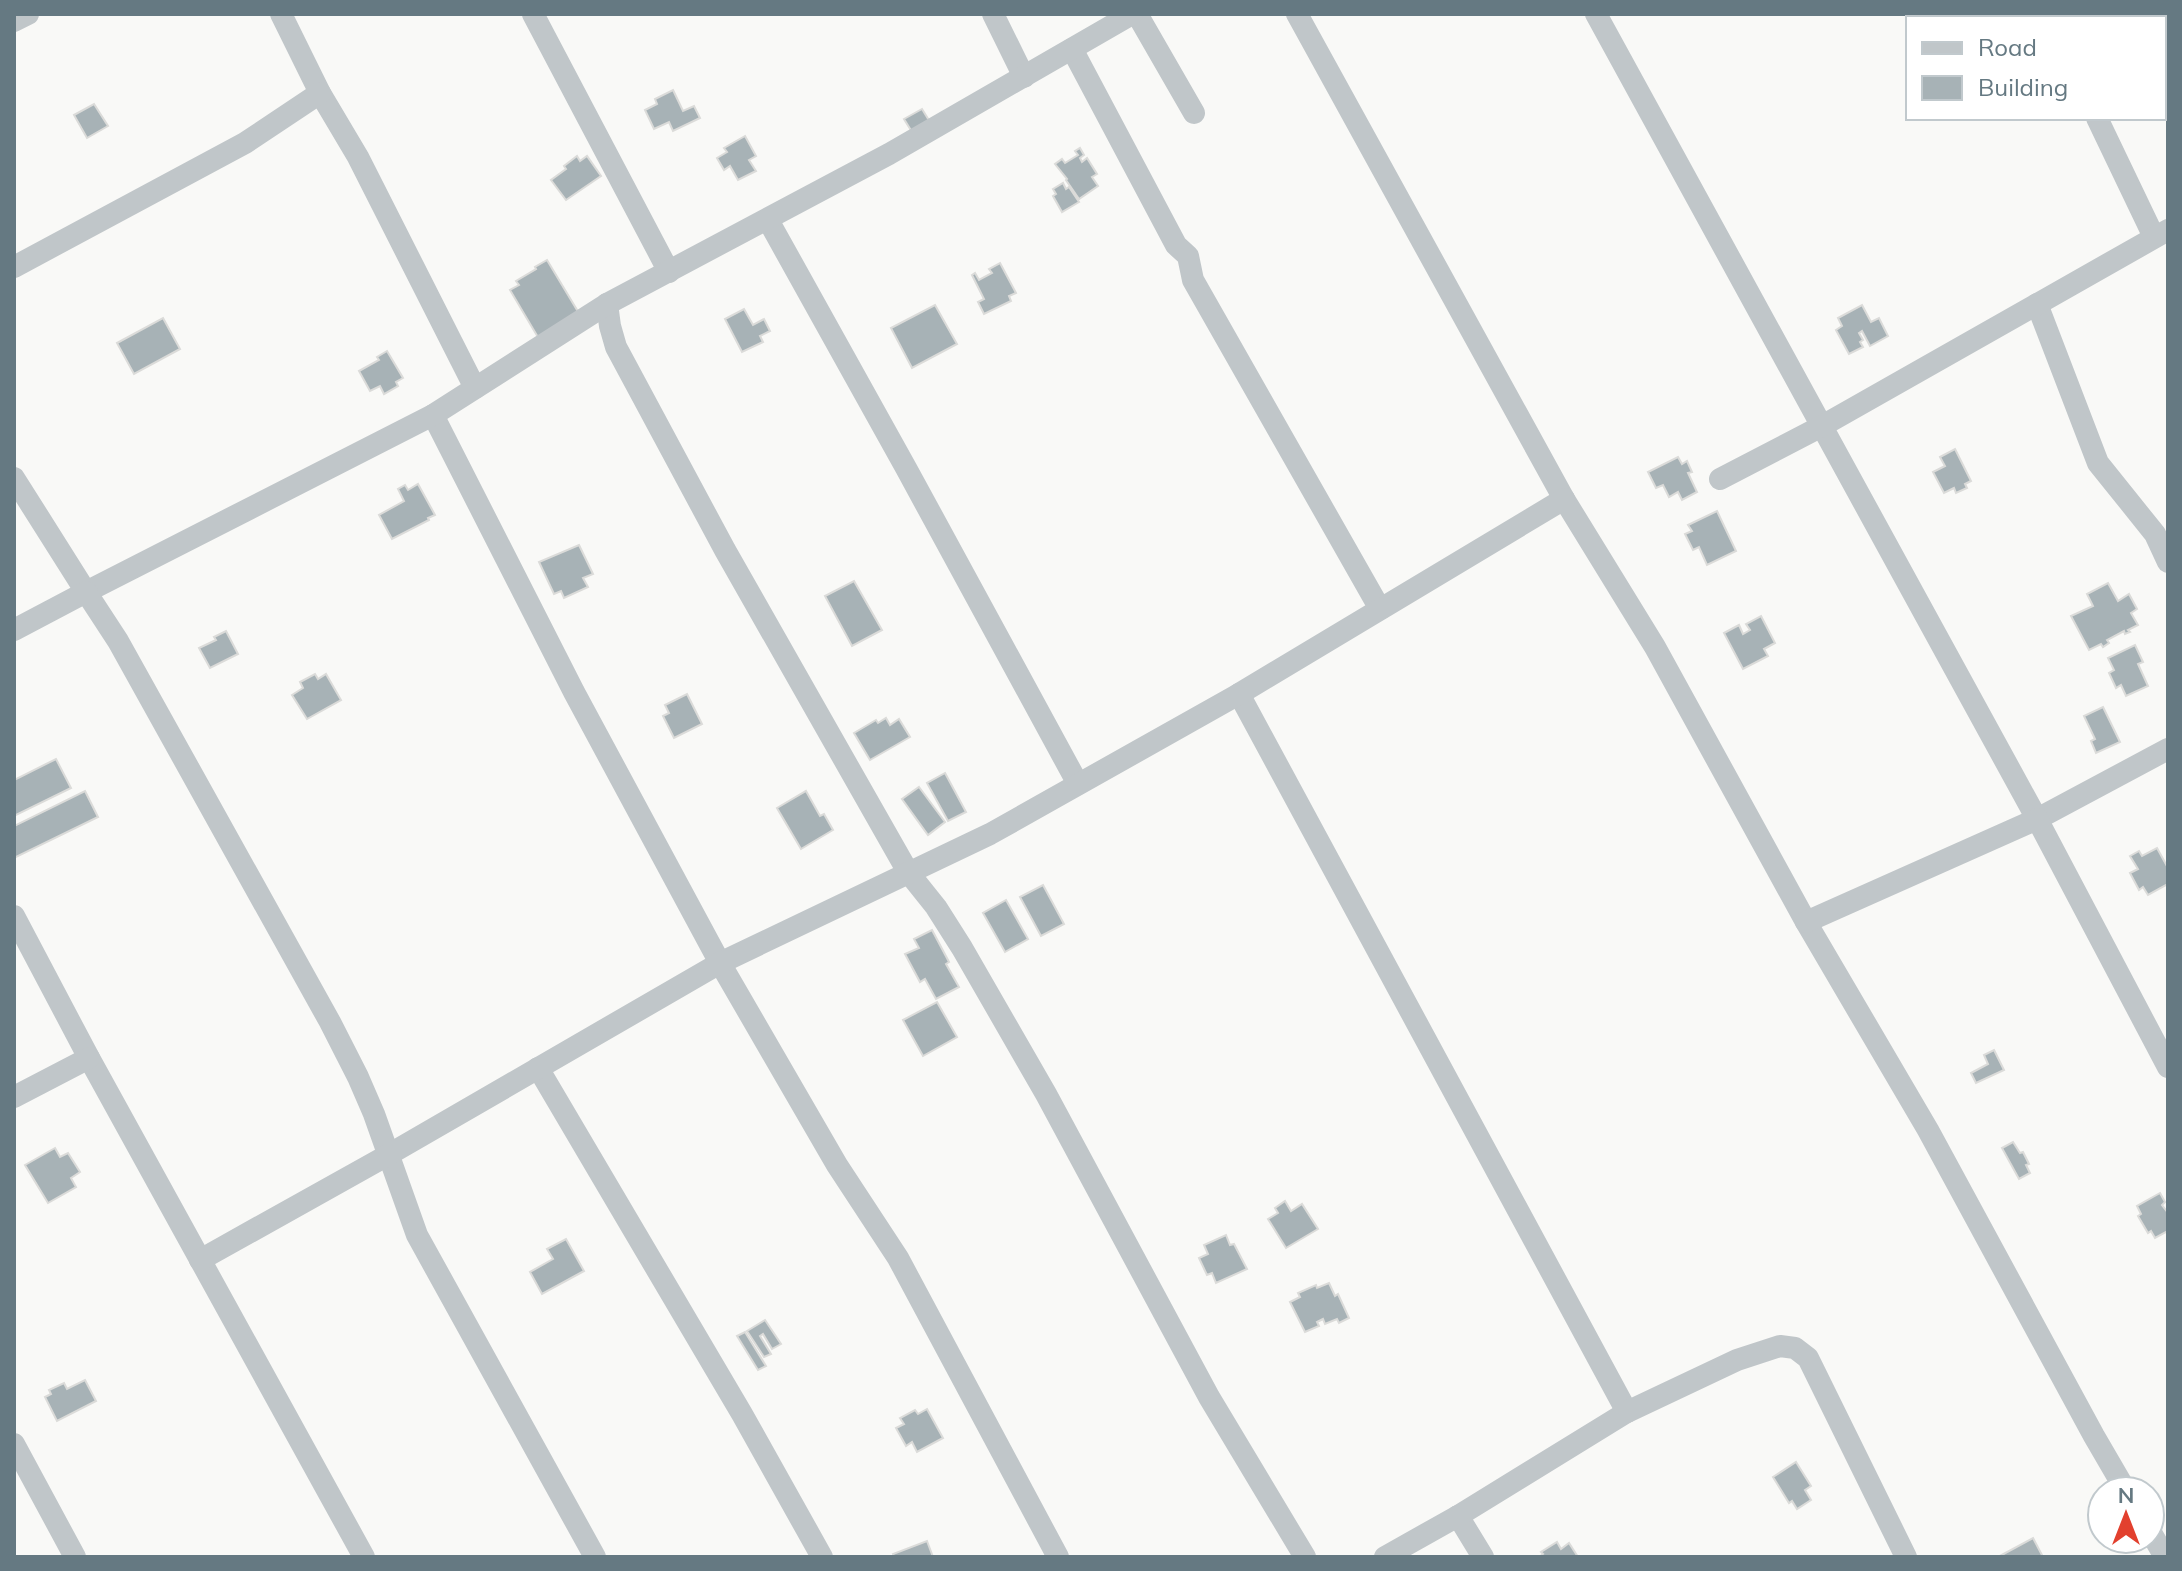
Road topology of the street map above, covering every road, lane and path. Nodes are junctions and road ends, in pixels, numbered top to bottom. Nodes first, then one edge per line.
1 (28, 14) edge
2 (281, 14) edge
3 (533, 14) edge
4 (993, 14) edge
5 (1135, 14) edge
6 (1297, 14) edge
7 (1596, 14) edge
8 (14, 21) edge
9 (1072, 49) junction
10 (1024, 77) junction
11 (320, 93) junction
12 (1194, 113) dead end
13 (2098, 120) edge
14 (768, 220) junction
15 (2161, 234) edge
16 (14, 267) edge
17 (669, 272) junction
18 (607, 304) junction
19 (2037, 304) junction
20 (475, 388) junction
21 (433, 415) junction
22 (1822, 426) junction
23 (14, 478) edge
24 (1720, 479) dead end
25 (1564, 499) junction
26 (2168, 562) edge
27 (86, 592) junction
28 (1380, 609) junction
29 (14, 630) edge
30 (1239, 694) junction
31 (2168, 749) edge
32 (1078, 784) junction
33 (2037, 819) junction
34 (908, 872) junction
35 (14, 916) edge
36 (1806, 922) junction
37 (720, 963) junction
38 (89, 1058) junction
39 (2168, 1067) edge
40 (538, 1068) junction
41 (14, 1097) edge
42 (388, 1155) junction
43 (200, 1260) junction
44 (1627, 1412) junction
45 (14, 1444) edge
46 (2117, 1475) edge
47 (1458, 1516) junction
48 (75, 1557) edge
49 (364, 1557) edge
50 (595, 1557) edge
51 (822, 1557) edge
52 (1058, 1557) edge
53 (1305, 1557) edge
54 (1385, 1557) edge
55 (1483, 1557) edge
56 (1906, 1557) edge

1 - 8 street
2 - 11 street
3 - 17 street
4 - 10 street
5 - 9 street
5 - 12 street
6 - 25 street
7 - 22 street
9 - 10 street
9 - 28 street
10 - 14 street
11 - 16 street
11 - 20 street
13 - 15 street
14 - 17 street
14 - 32 street
15 - 19 street
17 - 18 street
18 - 20 street
18 - 34 street
19 - 22 street
19 - 26 street
20 - 21 street
21 - 27 street
21 - 37 street
22 - 24 street
22 - 33 street
23 - 27 street
25 - 28 street
25 - 36 street
27 - 29 street
27 - 42 street
28 - 30 street
30 - 32 street
30 - 44 street
31 - 33 street
32 - 34 street
33 - 36 street
33 - 39 street
34 - 37 street
34 - 53 street
35 - 38 street
36 - 46 street
37 - 40 street
37 - 52 street
38 - 41 street
38 - 43 street
40 - 42 street
40 - 51 street
42 - 43 street
42 - 50 street
43 - 49 street
44 - 47 street
44 - 56 street
45 - 48 street
47 - 54 street
47 - 55 street

